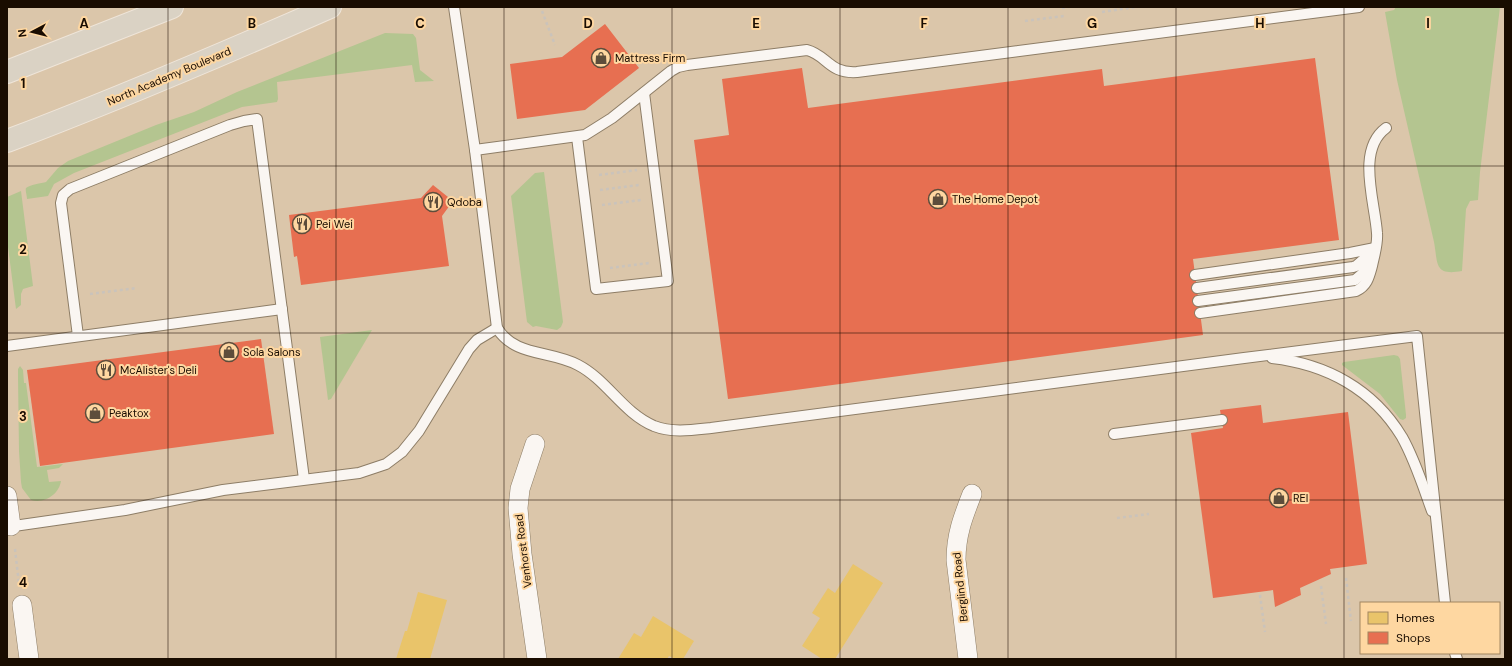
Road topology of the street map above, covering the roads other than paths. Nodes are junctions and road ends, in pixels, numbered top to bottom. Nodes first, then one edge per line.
1 (172, 7) edge
2 (330, 7) edge
3 (454, 7) edge
4 (1359, 7) edge
5 (7, 72) edge
6 (644, 93) junction
7 (1386, 128) dead end
8 (577, 137) junction
9 (7, 141) edge
10 (475, 150) junction
11 (1376, 248) junction
12 (1195, 275) dead end
13 (1197, 288) dead end
14 (1198, 301) dead end
15 (282, 309) junction
16 (1200, 313) dead end
17 (497, 328) junction
18 (78, 336) junction
19 (7, 346) edge
20 (1244, 358) junction
21 (1222, 420) dead end
22 (1114, 434) dead end
23 (535, 444) dead end
24 (304, 479) junction
25 (972, 494) dead end
26 (7, 496) edge
27 (1437, 524) junction
28 (9, 526) edge
29 (1446, 602) edge
30 (22, 605) road end
31 (29, 659) edge
32 (537, 659) edge
33 (968, 659) edge

1 - 5 highway
2 - 9 highway, North Academy Boulevard
3 - 10 lane
4 - 6 lane
6 - 8 lane
6 - 8 lane
7 - 11 lane
8 - 10 lane
10 - 17 lane
11 - 12 lane
11 - 13 lane
11 - 14 lane
11 - 16 lane
15 - 18 lane
15 - 18 lane
15 - 24 lane
17 - 20 lane
17 - 24 lane
18 - 19 lane
20 - 27 lane
20 - 27 lane
21 - 22 lane
23 - 32 street, Venhorst Road
24 - 28 lane
25 - 33 street, Berglind Road
26 - 28 street
27 - 29 lane
30 - 31 street

